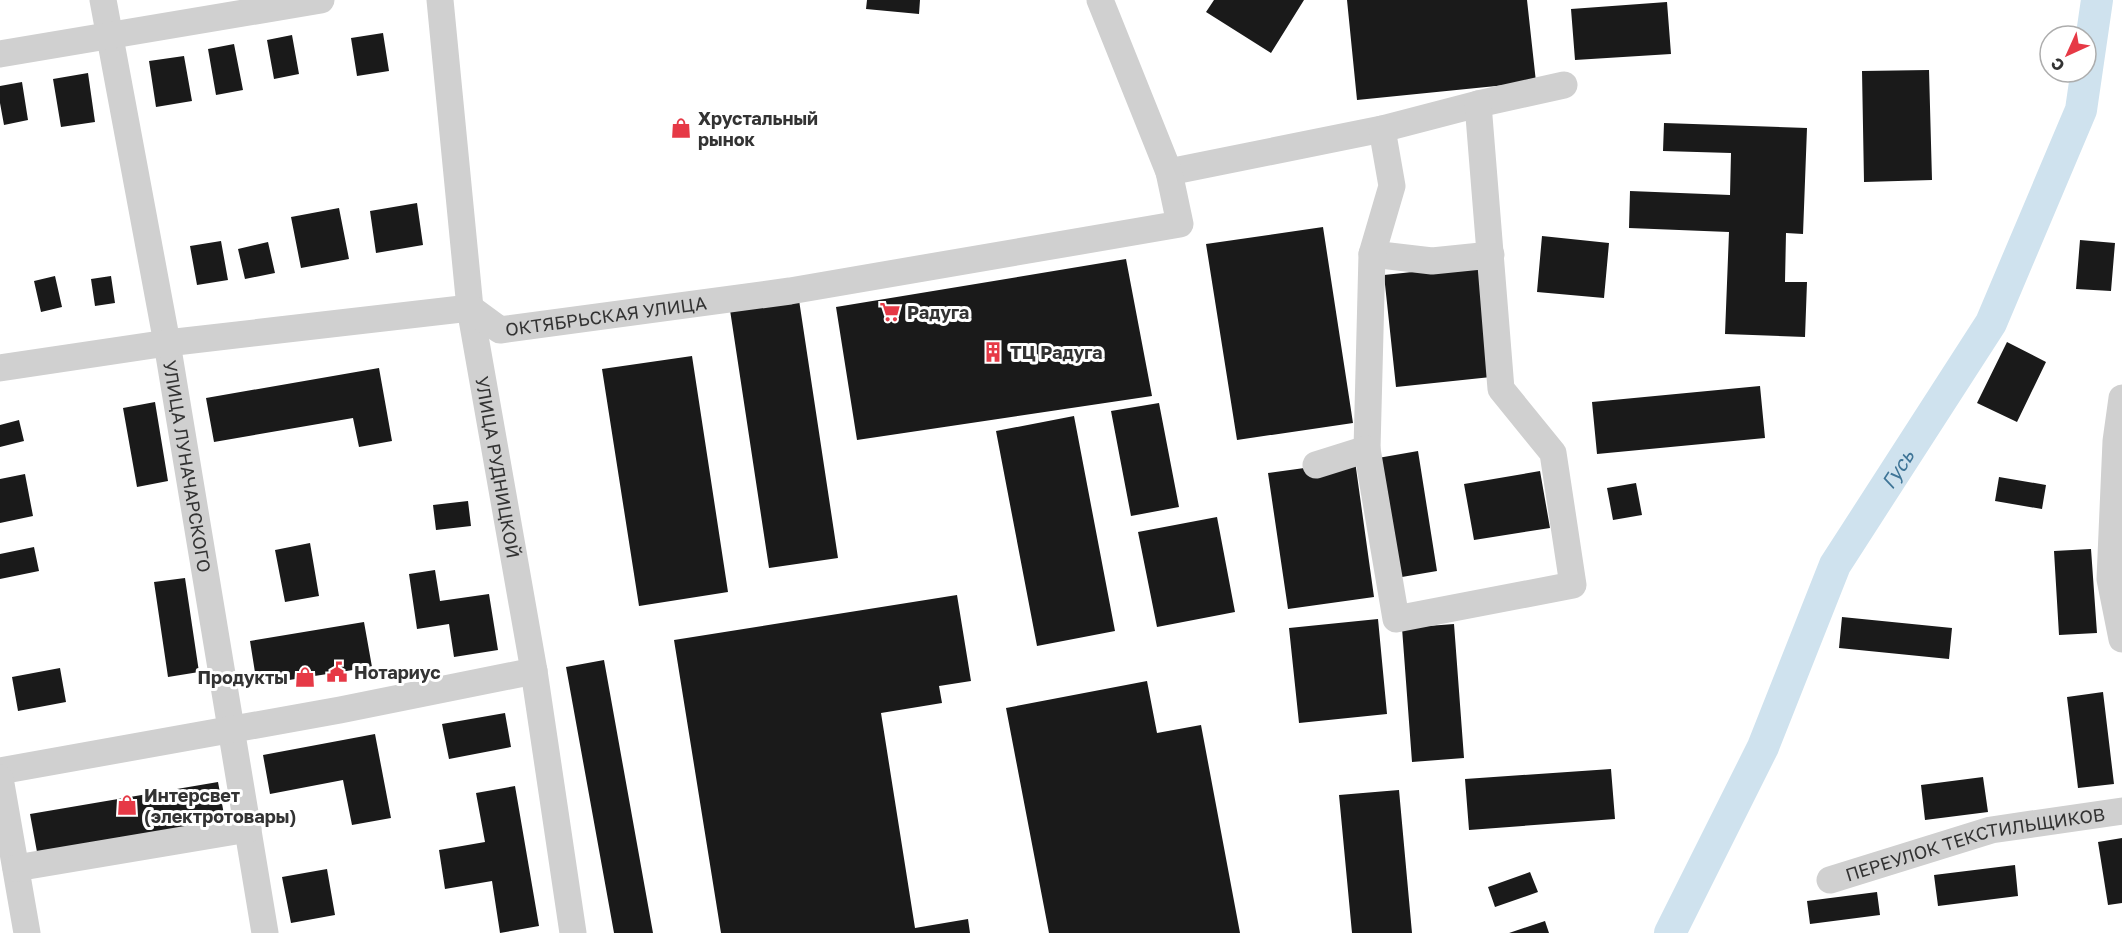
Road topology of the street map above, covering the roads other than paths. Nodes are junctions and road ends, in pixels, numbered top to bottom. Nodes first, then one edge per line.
1 (103, 0) edge
2 (321, 0) edge
3 (440, 0) edge
4 (1100, 0) edge
5 (294, 2) edge
6 (109, 35) junction
7 (0, 54) edge
8 (1564, 85) dead end
9 (1478, 104) junction
10 (1382, 129) junction
11 (1169, 171) junction
12 (1372, 254) junction
13 (1491, 255) junction
14 (470, 308) junction
15 (167, 343) junction
16 (0, 368) edge
17 (2122, 398) edge
18 (1367, 449) junction
19 (1316, 465) dead end
20 (2122, 639) edge
21 (534, 671) junction
22 (232, 729) junction
23 (0, 771) edge
24 (0, 778) edge
25 (2122, 811) edge
26 (4, 822) edge
27 (248, 829) junction
28 (16, 868) junction
29 (1830, 880) dead end
30 (27, 933) edge
31 (265, 933) edge
32 (573, 933) edge

1 - 6 street, УЛИЦА ЛУНАЧАРСКОГО
2 - 5 street
3 - 14 street, УЛИЦА РУДНИЦКОЙ
4 - 11 street
5 - 6 street
6 - 7 street
6 - 15 street, УЛИЦА ЛУНАЧАРСКОГО
8 - 9 street
9 - 10 street
9 - 13 street
10 - 11 street
10 - 12 street
11 - 14 street, ОКТЯБРЬСКАЯ УЛИЦА
12 - 13 street
12 - 18 street
13 - 18 street
14 - 15 street
14 - 21 street, УЛИЦА РУДНИЦКОЙ
15 - 16 street
15 - 22 street, УЛИЦА ЛУНАЧАРСКОГО
17 - 20 street
18 - 19 street
21 - 22 street
21 - 32 street, УЛИЦА РУДНИЦКОЙ
22 - 23 street
22 - 27 street, УЛИЦА ЛУНАЧАРСКОГО
24 - 26 street
25 - 29 street, ПЕРЕУЛОК ТЕКСТИЛЬЩИКОВ
26 - 28 street
27 - 28 street
27 - 31 street, УЛИЦА ЛУНАЧАРСКОГО
28 - 30 street

